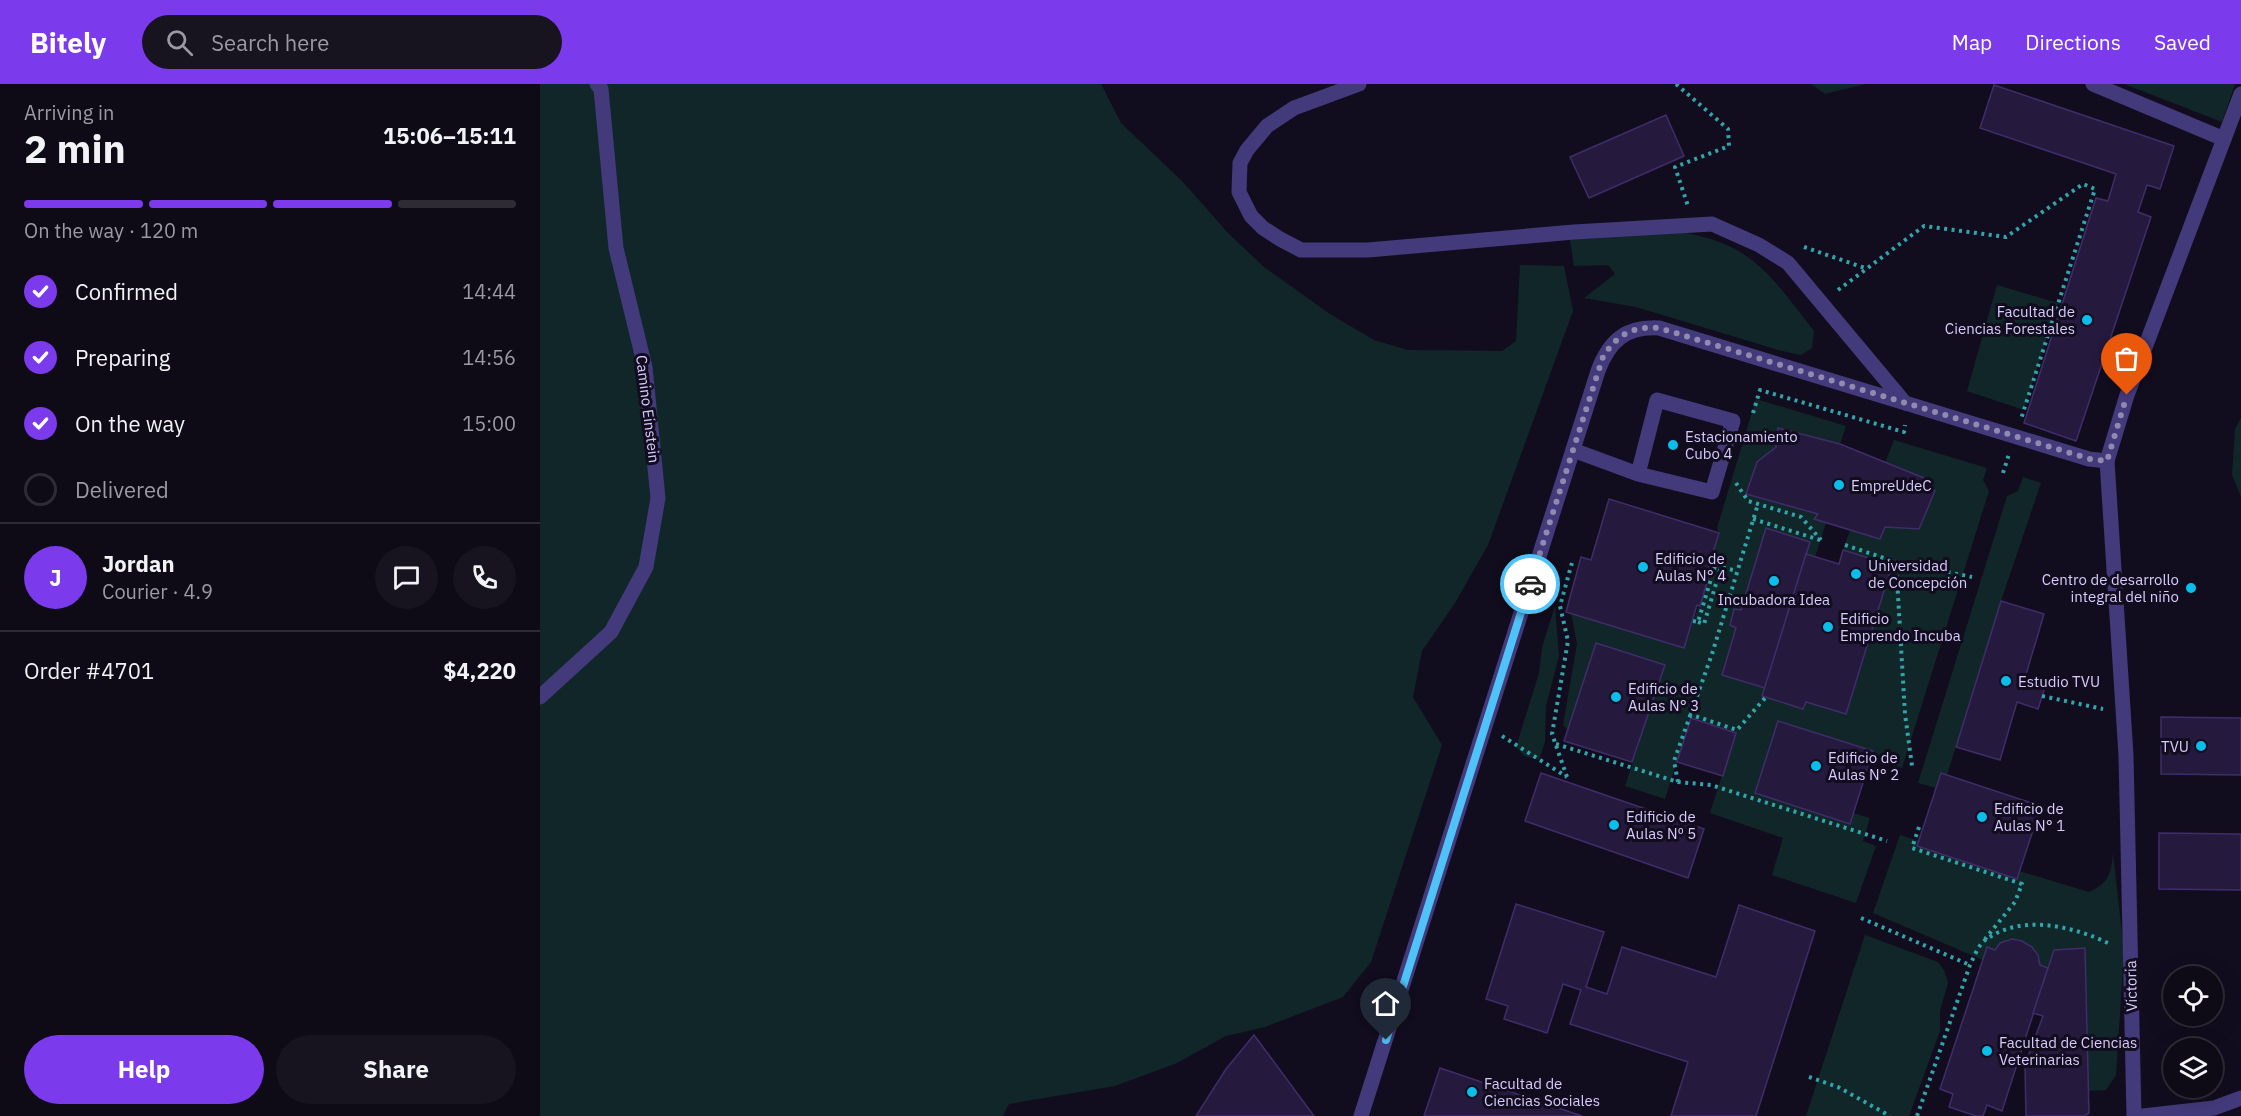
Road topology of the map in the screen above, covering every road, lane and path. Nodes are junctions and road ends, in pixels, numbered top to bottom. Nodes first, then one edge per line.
1 (597, 84) edge
2 (1359, 84) edge
3 (1676, 84) edge
4 (2093, 84) edge
5 (2241, 94) edge
6 (2224, 139) junction
7 (1690, 212) dead end
8 (1833, 293) dead end
9 (1905, 403) junction
10 (1750, 423) dead end
11 (2015, 435) junction
12 (1573, 450) junction
13 (2107, 461) junction
14 (2003, 473) dead end
15 (1638, 474) junction
16 (1734, 480) dead end
17 (1758, 504) junction
18 (1753, 519) junction
19 (1845, 545) dead end
20 (1712, 558) dead end
21 (1573, 559) dead end
22 (1896, 561) junction
23 (1737, 571) junction
24 (1971, 577) dead end
25 (1724, 615) junction
26 (1731, 617) dead end
27 (2042, 696) dead end
28 (540, 697) edge
29 (1766, 698) dead end
30 (2103, 709) dead end
31 (1689, 714) junction
32 (1485, 726) junction
33 (1556, 744) junction
34 (1911, 766) dead end
35 (1678, 782) junction
36 (1919, 827) dead end
37 (1887, 841) dead end
38 (1861, 918) dead end
39 (1983, 942) junction
40 (2113, 946) dead end
41 (1970, 965) junction
42 (1809, 1077) dead end
43 (2241, 1098) edge
44 (1361, 1116) edge
45 (1890, 1116) edge
46 (1917, 1116) edge
47 (2134, 1116) edge
48 (2143, 1116) edge

1 - 28 street, Camino Einstein
2 - 9 street
3 - 7 path
4 - 6 street
5 - 6 street
6 - 13 street
8 - 11 path
9 - 10 path
9 - 11 street
9 - 12 street
11 - 13 street
11 - 14 path
12 - 15 street
12 - 32 street
13 - 47 street, Victoria
15 - 15 street
16 - 17 path
17 - 18 path
17 - 18 path
18 - 23 path
19 - 22 path
20 - 23 path
21 - 33 path
22 - 24 path
22 - 34 path
23 - 25 path
25 - 26 path
25 - 31 path
27 - 30 path
29 - 31 path
31 - 35 path
32 - 33 path
32 - 44 street
33 - 35 path
35 - 37 path
36 - 39 path
38 - 41 path
39 - 40 path
39 - 41 path
41 - 46 path
42 - 45 path
43 - 48 street

